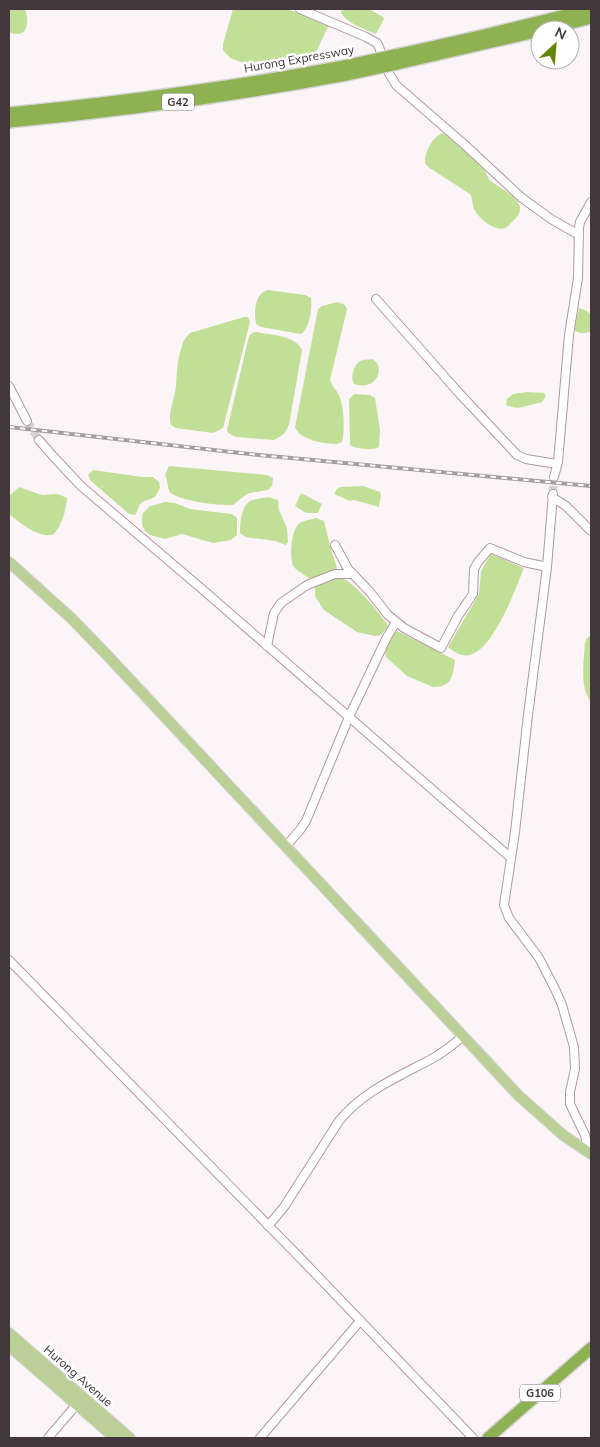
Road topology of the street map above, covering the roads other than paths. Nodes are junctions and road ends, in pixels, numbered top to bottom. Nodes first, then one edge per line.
1 (300, 9) edge
2 (590, 9) edge
3 (530, 33) edge
4 (396, 60) junction
5 (345, 70) junction
6 (9, 113) edge
7 (9, 122) edge
8 (591, 202) edge
9 (579, 235) junction
10 (376, 299) dead end
11 (9, 386) edge
12 (27, 421) tunnel mouth
13 (39, 440) tunnel mouth
14 (557, 464) junction
15 (554, 477) tunnel mouth
16 (591, 530) edge
17 (335, 545) dead end
18 (9, 562) edge
19 (547, 567) junction
20 (353, 574) junction
21 (396, 622) junction
22 (267, 646) junction
23 (348, 717) junction
24 (286, 846) junction
25 (511, 858) junction
26 (9, 960) edge
27 (463, 1036) junction
28 (590, 1153) edge
29 (268, 1226) junction
30 (360, 1321) junction
31 (9, 1333) edge
32 (9, 1346) edge
33 (591, 1348) edge
34 (591, 1356) edge
35 (77, 1404) junction
36 (48, 1438) edge
37 (116, 1438) edge
38 (130, 1438) edge
39 (260, 1438) edge
40 (473, 1438) edge
41 (488, 1438) edge
42 (498, 1438) edge

1 - 9 street
2 - 4 highway, Hurong Expressway / G42
3 - 4 highway, Hurong Expressway / G42
4 - 5 highway, Hurong Expressway / G42, bridge
5 - 6 highway, Hurong Expressway / G42
5 - 7 highway, Hurong Expressway / G42
8 - 9 street
9 - 14 street
10 - 14 street
11 - 12 street
13 - 22 street
14 - 15 street
16 - 19 street
17 - 20 street
18 - 24 main road
19 - 21 street
19 - 25 street
20 - 21 street
20 - 22 street
21 - 23 street
22 - 23 street
23 - 24 street
23 - 25 street
24 - 27 main road
25 - 28 street
26 - 29 street
27 - 28 main road
27 - 29 street
29 - 30 street
30 - 39 street
30 - 40 street
31 - 38 main road, Hurong Avenue
32 - 35 main road, Hurong Avenue
33 - 41 highway, G106
34 - 42 highway, G106
35 - 36 street
35 - 37 main road, Hurong Avenue

